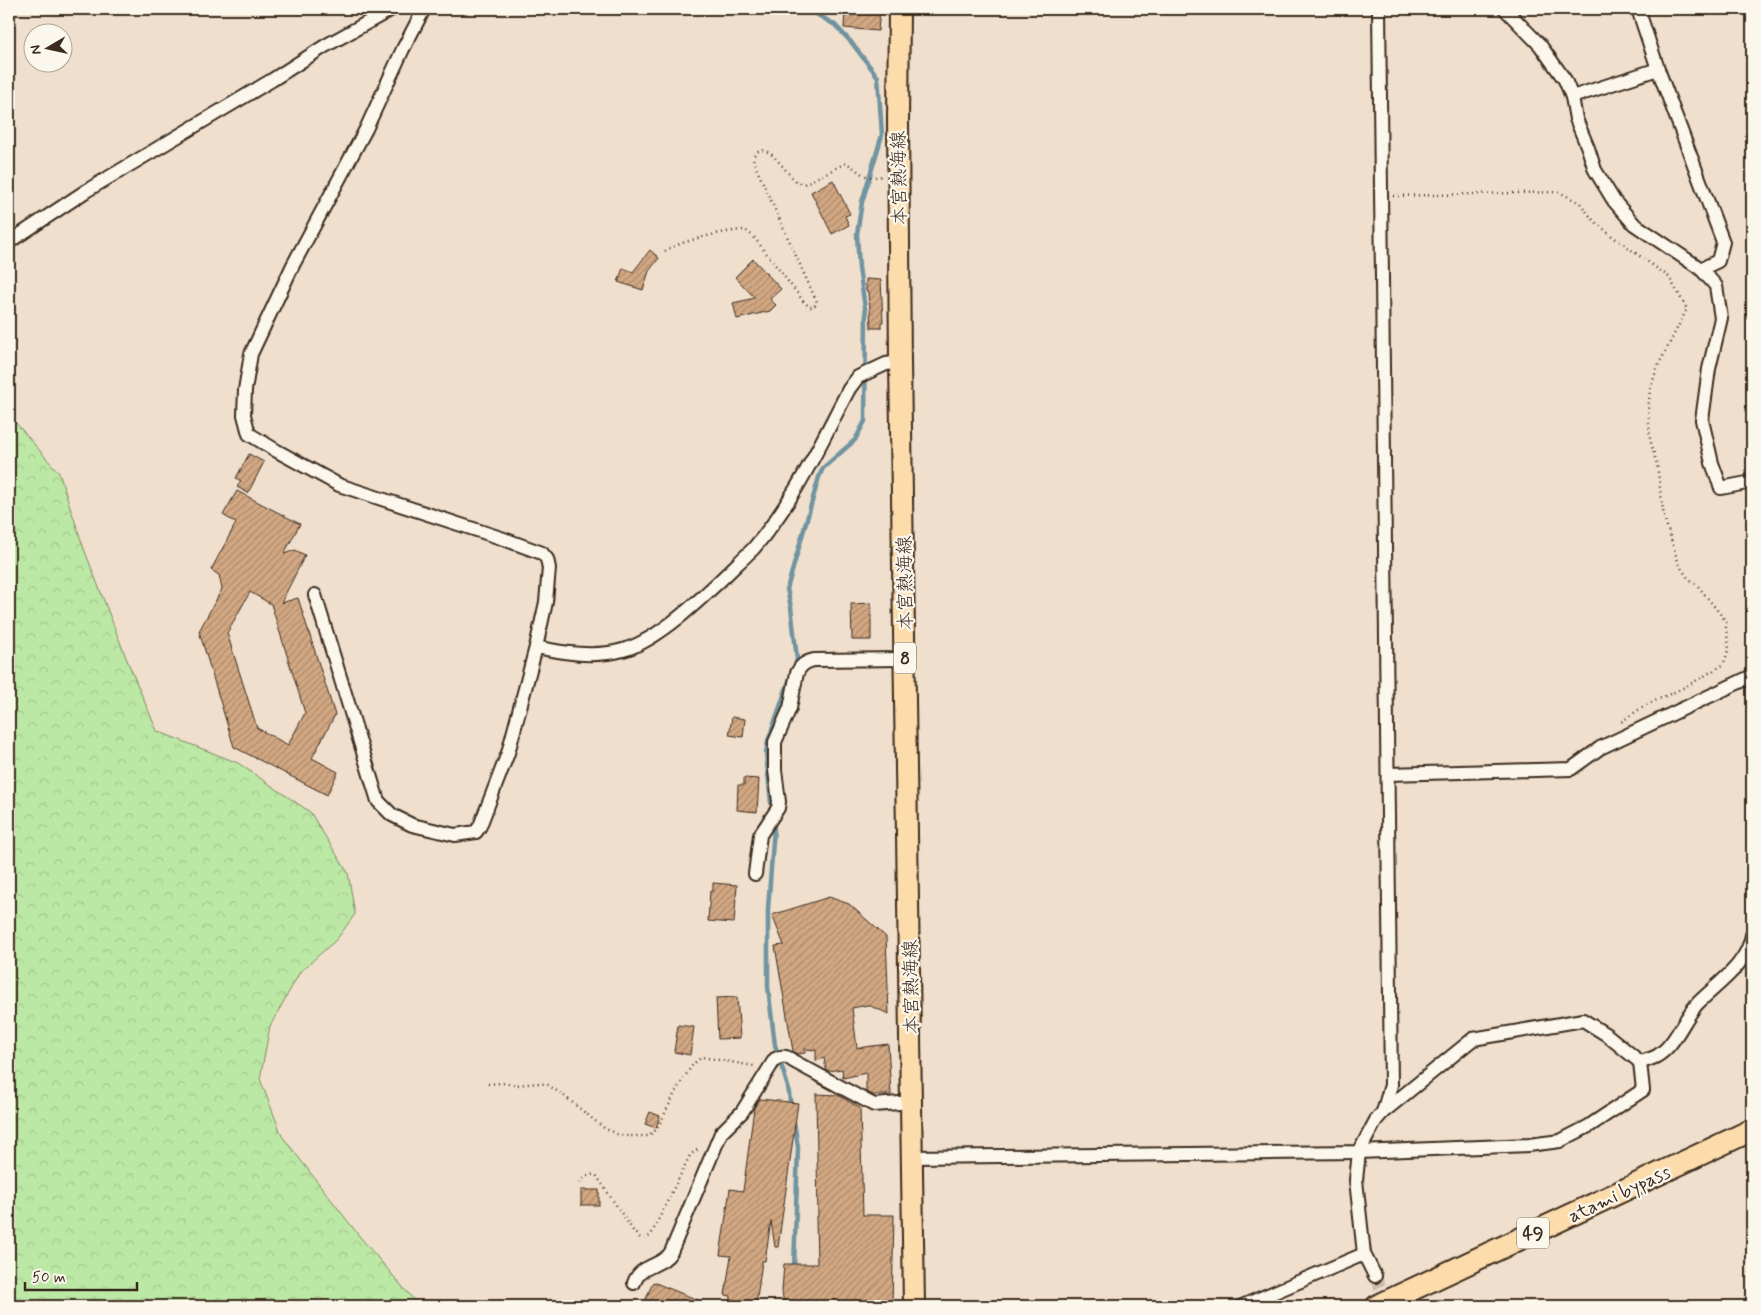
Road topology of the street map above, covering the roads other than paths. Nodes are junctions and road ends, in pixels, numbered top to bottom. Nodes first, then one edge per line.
1 (392, 9) edge
2 (424, 9) edge
3 (899, 9) edge
4 (1379, 9) edge
5 (1505, 9) edge
6 (1638, 9) edge
7 (1658, 69) junction
8 (1572, 97) junction
9 (9, 242) edge
10 (1701, 269) junction
11 (900, 362) junction
12 (1752, 482) edge
13 (315, 595) dead end
14 (536, 647) junction
15 (905, 659) junction
16 (1752, 676) edge
17 (1388, 774) junction
18 (755, 874) dead end
19 (1752, 935) edge
20 (1640, 1062) junction
21 (912, 1102) junction
22 (1383, 1112) junction
23 (1752, 1130) edge
24 (1359, 1152) junction
25 (912, 1157) junction
26 (1364, 1254) junction
27 (1375, 1276) tunnel mouth
28 (634, 1283) dead end
29 (914, 1306) edge
30 (1242, 1306) edge
31 (1377, 1306) edge

1 - 9 street
2 - 14 street
3 - 11 main road, 本宮熱海線 / 8
4 - 17 street
5 - 8 street
6 - 7 street
7 - 8 street
7 - 10 street
8 - 10 street
10 - 12 street
11 - 14 street
11 - 15 main road, 本宮熱海線 / 8
13 - 14 street
15 - 18 street
15 - 21 main road, 本宮熱海線 / 8
16 - 17 street
17 - 22 street
19 - 20 street
20 - 22 street
20 - 24 street
21 - 25 main road, 本宮熱海線 / 8
21 - 28 street
22 - 24 street
23 - 31 highway, atami bypass / 49
24 - 25 street
24 - 26 street
25 - 29 main road, 本宮熱海線 / 8
26 - 27 street
26 - 30 street

